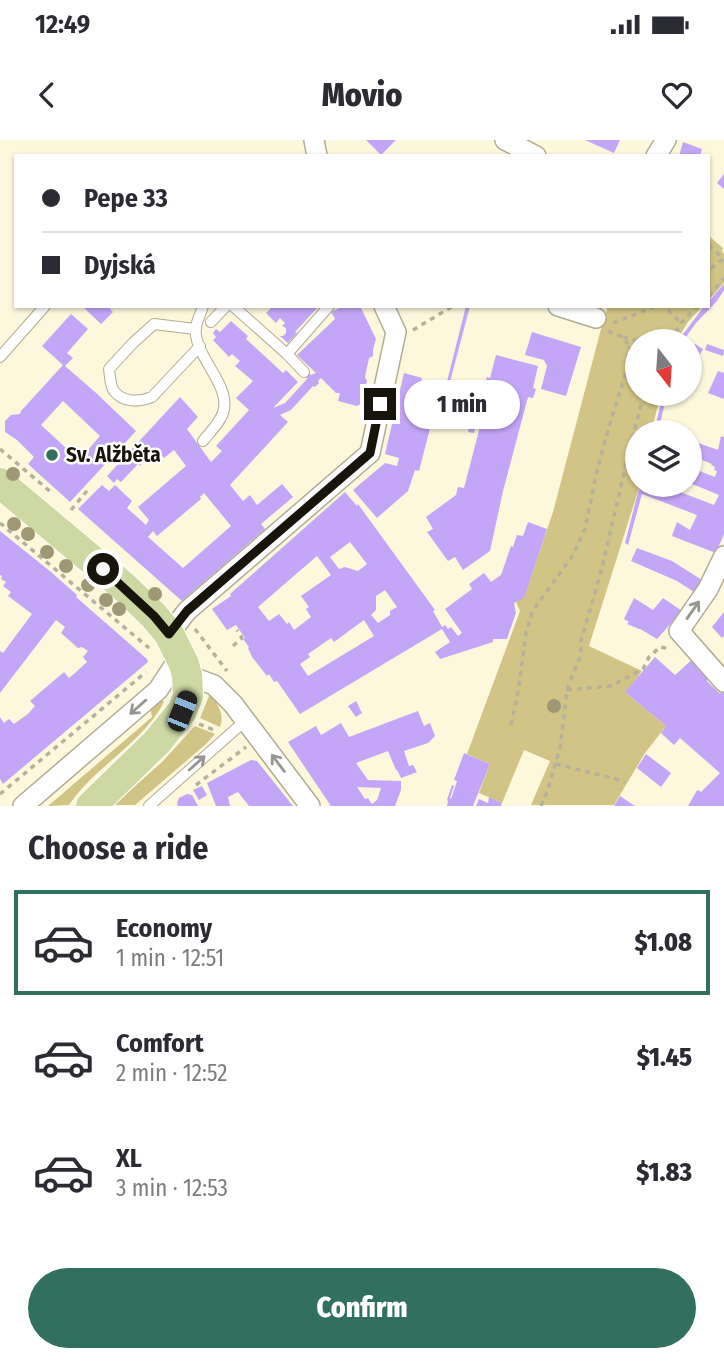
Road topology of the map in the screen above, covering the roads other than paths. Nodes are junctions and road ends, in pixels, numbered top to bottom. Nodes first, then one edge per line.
1 (505, 140) edge
2 (532, 154) edge
3 (43, 308) edge
4 (202, 308) edge
5 (224, 308) edge
6 (235, 308) edge
7 (327, 308) edge
8 (385, 308) edge
9 (563, 308) edge
10 (211, 322) dead end
11 (602, 324) road end
12 (195, 329) junction
13 (200, 346) junction
14 (287, 354) junction
15 (0, 357) edge
16 (304, 372) dead end
17 (203, 441) dead end
18 (0, 483) edge
19 (724, 556) edge
20 (172, 654) junction
21 (724, 682) edge
22 (246, 720) junction
23 (23, 806) edge
24 (91, 806) edge
25 (149, 806) edge
26 (310, 806) edge

1 - 2 street
3 - 15 lane
4 - 12 lane
5 - 10 lane
6 - 14 lane
7 - 14 lane
8 - 20 street
9 - 11 street
12 - 13 lane
12 - 13 lane
13 - 17 lane
14 - 16 lane
18 - 20 main road
21 -> 19 street
20 - 22 street
20 -> 23 street
20 - 24 main road
25 -> 22 lane
26 -> 22 street

